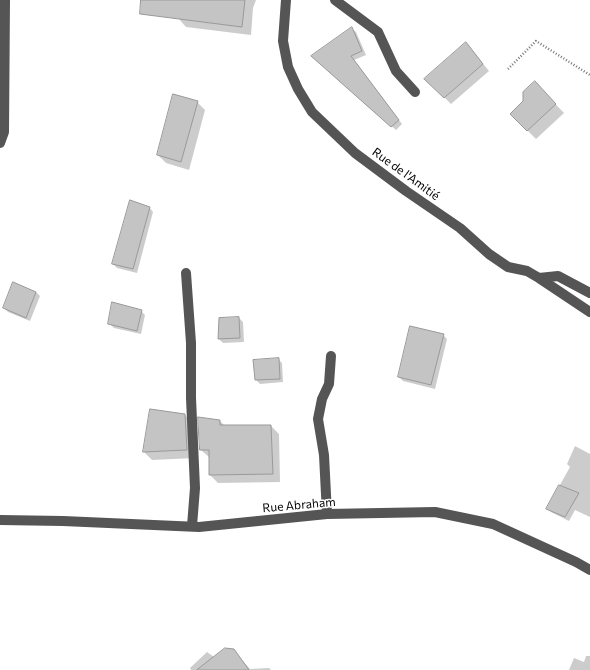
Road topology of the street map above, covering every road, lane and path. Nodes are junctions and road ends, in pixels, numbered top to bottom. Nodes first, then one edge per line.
1 (5, 0) edge
2 (286, 0) edge
3 (335, 0) edge
4 (508, 69) dead end
5 (590, 75) edge
6 (416, 92) dead end
7 (0, 143) edge
8 (186, 273) dead end
9 (539, 278) junction
10 (590, 293) edge
11 (590, 312) edge
12 (331, 356) dead end
13 (327, 514) junction
14 (0, 520) edge
15 (192, 526) junction
16 (590, 570) edge

1 - 7 street
2 - 9 street, Rue de l'Amitié
3 - 6 street
4 - 5 path
8 - 15 street
9 - 10 street
9 - 11 street, Rue de l'Amitié
12 - 13 street
13 - 15 street, Rue Abraham
13 - 16 street, Rue Abraham
14 - 15 street, Rue Abraham

